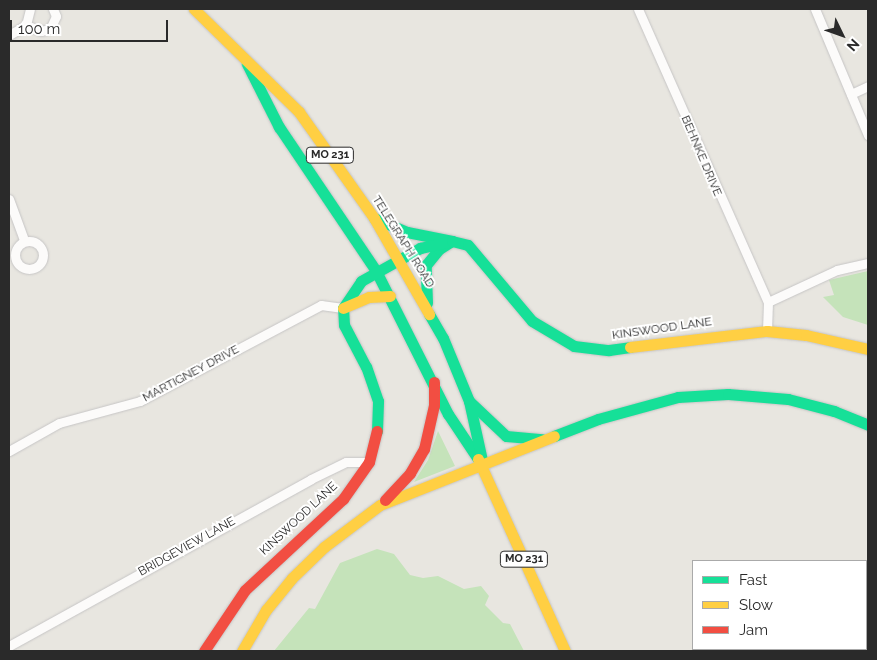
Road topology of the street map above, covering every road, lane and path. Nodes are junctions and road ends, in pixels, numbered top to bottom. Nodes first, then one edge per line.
1 (30, 9) edge
2 (53, 9) edge
3 (194, 9) edge
4 (638, 9) edge
5 (815, 9) edge
6 (26, 25) junction
7 (9, 35) edge
8 (247, 64) junction
9 (868, 86) edge
10 (851, 94) junction
11 (868, 135) edge
12 (9, 199) edge
13 (374, 218) junction
14 (24, 240) dead end
15 (452, 241) junction
16 (399, 258) junction
17 (868, 263) edge
18 (376, 271) junction
19 (390, 296) junction
20 (768, 302) junction
21 (427, 307) junction
22 (343, 308) junction
23 (767, 331) junction
24 (868, 349) edge
25 (434, 382) junction
26 (469, 401) junction
27 (868, 425) edge
28 (549, 439) junction
29 (9, 451) edge
30 (369, 462) junction
31 (483, 466) junction
32 (380, 505) junction
33 (9, 646) edge
34 (204, 651) edge
35 (242, 651) edge
36 (565, 651) edge

1 - 6 street
2 - 6 street
3 - 8 main road, TELEGRAPH ROAD / MO 231
4 - 20 street, BEHNKE DRIVE
5 - 10 street
6 - 7 street
8 - 13 main road, TELEGRAPH ROAD / MO 231
8 - 18 main road, TELEGRAPH ROAD / MO 231
9 - 10 street
10 - 11 street
12 - 14 street
13 - 15 main road, KINSWOOD LANE
13 - 16 main road, TELEGRAPH ROAD / MO 231
15 - 16 main road
15 - 21 main road
15 - 23 main road, KINSWOOD LANE
16 - 18 main road
16 - 21 main road, TELEGRAPH ROAD / MO 231
17 - 20 street
18 - 19 main road, TELEGRAPH ROAD / MO 231
18 - 22 main road
19 - 22 main road
19 - 25 main road, TELEGRAPH ROAD / MO 231
20 - 23 street
21 - 26 main road, TELEGRAPH ROAD / MO 231
22 - 29 street, MARTIGNEY DRIVE
22 - 30 main road, KINSWOOD LANE
23 - 24 main road, KINSWOOD LANE
25 - 31 main road, TELEGRAPH ROAD / MO 231
25 - 32 main road
26 - 28 main road
26 - 31 main road, TELEGRAPH ROAD / MO 231
27 - 28 main road
28 - 31 main road
30 - 33 street, BRIDGEVIEW LANE
30 - 34 main road, KINSWOOD LANE
31 - 32 main road
31 - 36 main road, TELEGRAPH ROAD / MO 231
32 - 35 main road

